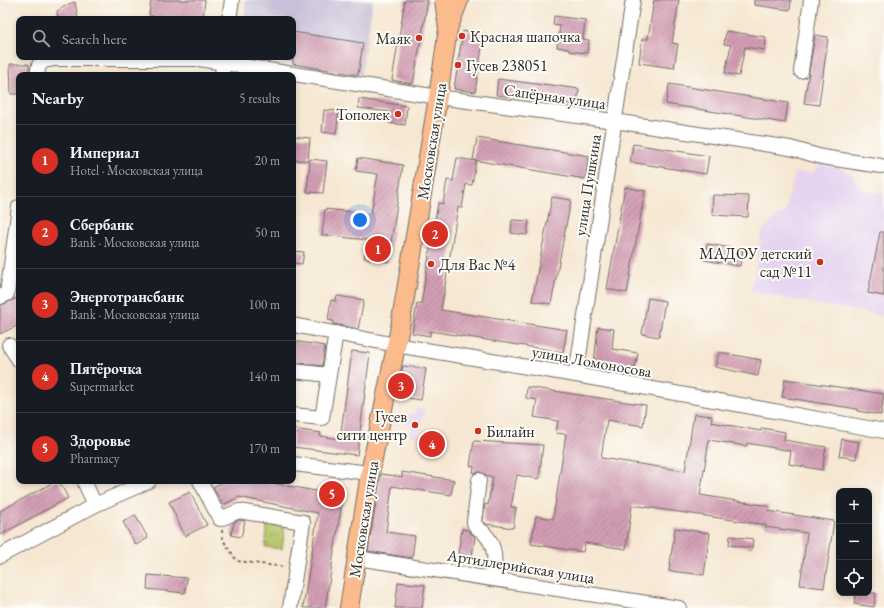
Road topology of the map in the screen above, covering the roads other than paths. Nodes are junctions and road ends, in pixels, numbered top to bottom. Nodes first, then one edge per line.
1 (232, 0) edge
2 (444, 0) edge
3 (459, 0) edge
4 (633, 0) edge
5 (811, 0) edge
6 (229, 16) edge
7 (448, 29) junction
8 (49, 60) edge
9 (203, 60) edge
10 (223, 65) edge
11 (801, 71) dead end
12 (38, 72) edge
13 (270, 72) edge
14 (296, 76) edge
15 (438, 97) junction
16 (614, 122) junction
17 (881, 166) dead end
18 (16, 229) edge
19 (0, 298) edge
20 (296, 326) edge
21 (336, 334) junction
22 (9, 345) dead end
23 (396, 345) junction
24 (16, 356) edge
25 (296, 370) edge
26 (330, 375) junction
27 (576, 375) junction
28 (296, 415) edge
29 (884, 431) edge
30 (296, 464) edge
31 (370, 473) junction
32 (479, 480) dead end
33 (85, 484) edge
34 (142, 484) edge
35 (202, 484) edge
36 (95, 505) junction
37 (0, 556) edge
38 (357, 558) junction
39 (493, 579) junction
40 (642, 605) edge
41 (290, 608) edge
42 (349, 608) edge
43 (679, 608) edge

1 - 6 street
2 - 7 main road, Московская улица
3 - 7 main road, Московская улица
4 - 16 street, улица Пушкина
5 - 11 street
7 - 15 main road, Московская улица
8 - 12 street, Сапёрная улица
9 - 10 street, Сапёрная улица
10 - 13 street, Сапёрная улица
14 - 15 street, Сапёрная улица
15 - 16 street, Сапёрная улица
15 - 23 main road, Московская улица
16 - 17 street, Сапёрная улица
16 - 27 street, улица Пушкина
18 - 19 street
20 - 21 street, улица Ломоносова
21 - 23 street, улица Ломоносова
21 - 26 street
22 - 24 street
23 - 27 street, улица Ломоносова
23 - 31 main road, Московская улица
25 - 26 street
26 - 28 street
27 - 29 street, улица Ломоносова
30 - 31 street
31 - 38 main road, Московская улица
32 - 39 street
33 - 36 street
34 - 36 street
35 - 41 street
36 - 37 street
38 - 39 street, Артиллерийская улица
38 - 42 main road, Московская улица
39 - 40 street, Артиллерийская улица
40 - 43 street, Артиллерийская улица

